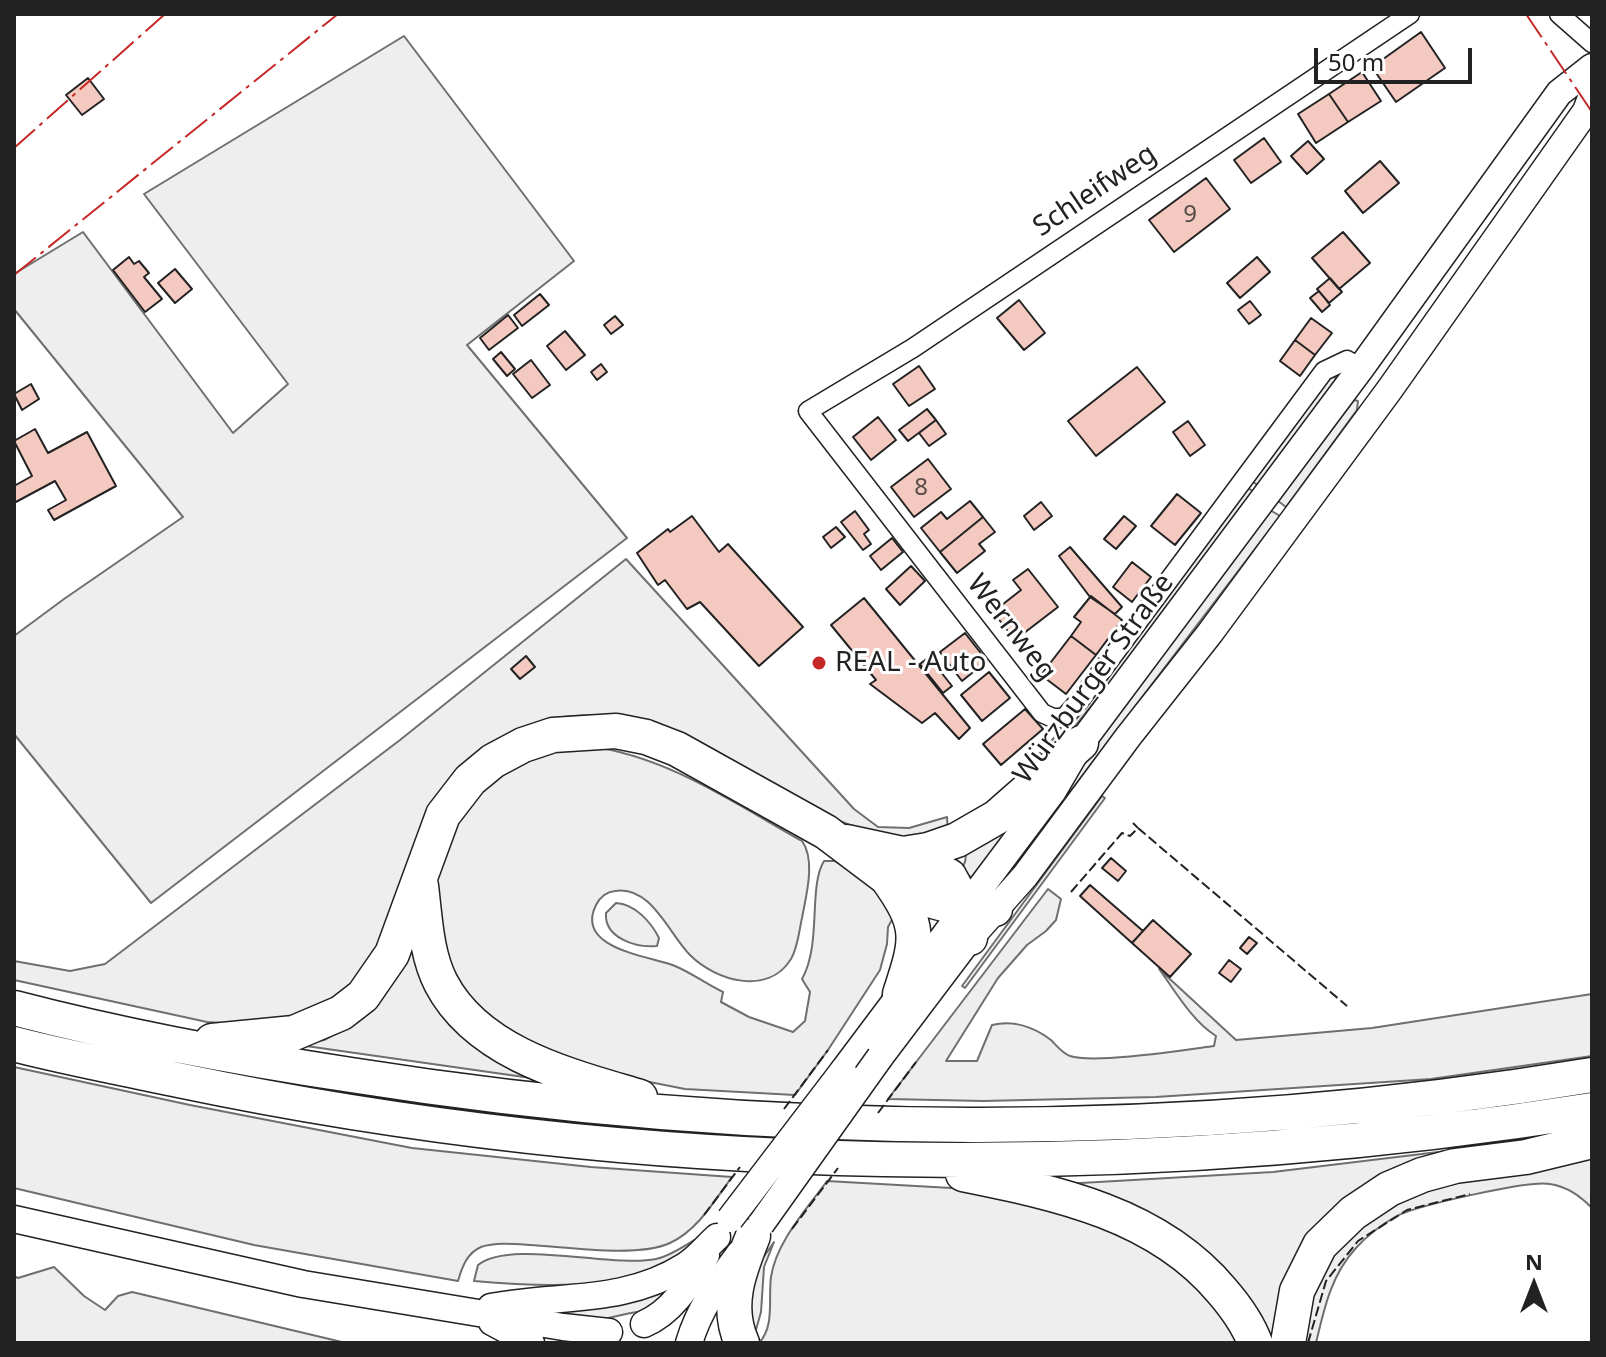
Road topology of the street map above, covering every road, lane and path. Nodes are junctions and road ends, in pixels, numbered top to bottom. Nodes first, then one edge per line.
1 (1410, 14) edge
2 (1559, 14) edge
3 (1592, 43) edge
4 (1592, 67) edge
5 (1592, 95) edge
6 (1361, 368) junction
7 (1390, 389) junction
8 (808, 411) joint
9 (1081, 743) junction
10 (895, 866) junction
11 (419, 873) junction
12 (977, 918) junction
13 (900, 994) junction
14 (14, 1008) edge
15 (14, 1044) edge
16 (172, 1045) junction
17 (868, 1055) junction
18 (1592, 1075) edge
19 (1592, 1110) edge
20 (701, 1117) junction
21 (1592, 1141) edge
22 (892, 1159) junction
23 (14, 1219) edge
24 (740, 1229) junction
25 (471, 1310) junction
26 (644, 1324) junction
27 (603, 1337) edge
28 (531, 1343) edge
29 (677, 1343) edge
30 (689, 1343) edge
31 (742, 1343) edge
32 (1255, 1343) edge
33 (1288, 1343) edge

1 - 8 street, Schleifweg
2 - 3 street
4 - 6 main road, Würzburger Straße
5 - 7 main road, Würzburger Straße
6 - 7 main road
6 - 8 street, Wernweg
6 - 9 main road, Würzburger Straße
7 - 12 main road, Würzburger Straße
9 - 10 highway
9 - 12 main road, Würzburger Straße
10 - 11 highway
10 - 12 highway
10 - 13 highway
11 - 16 highway
11 - 20 highway
12 - 13 main road, Würzburger Straße
12 - 17 main road, Würzburger Straße
13 - 17 main road, Würzburger Straße
14 - 16 highway
15 - 22 highway
16 - 20 highway
17 - 24 main road, Würzburger Straße, bridge
18 - 20 highway
19 - 22 highway
21 - 33 highway
22 - 32 highway
23 - 25 main road
24 - 25 main road
24 - 26 main road, Würzburger Straße
24 - 30 main road, Würzburger Straße
24 - 31 highway
25 - 27 main road
25 - 28 main road
26 - 27 main road
26 - 29 main road

